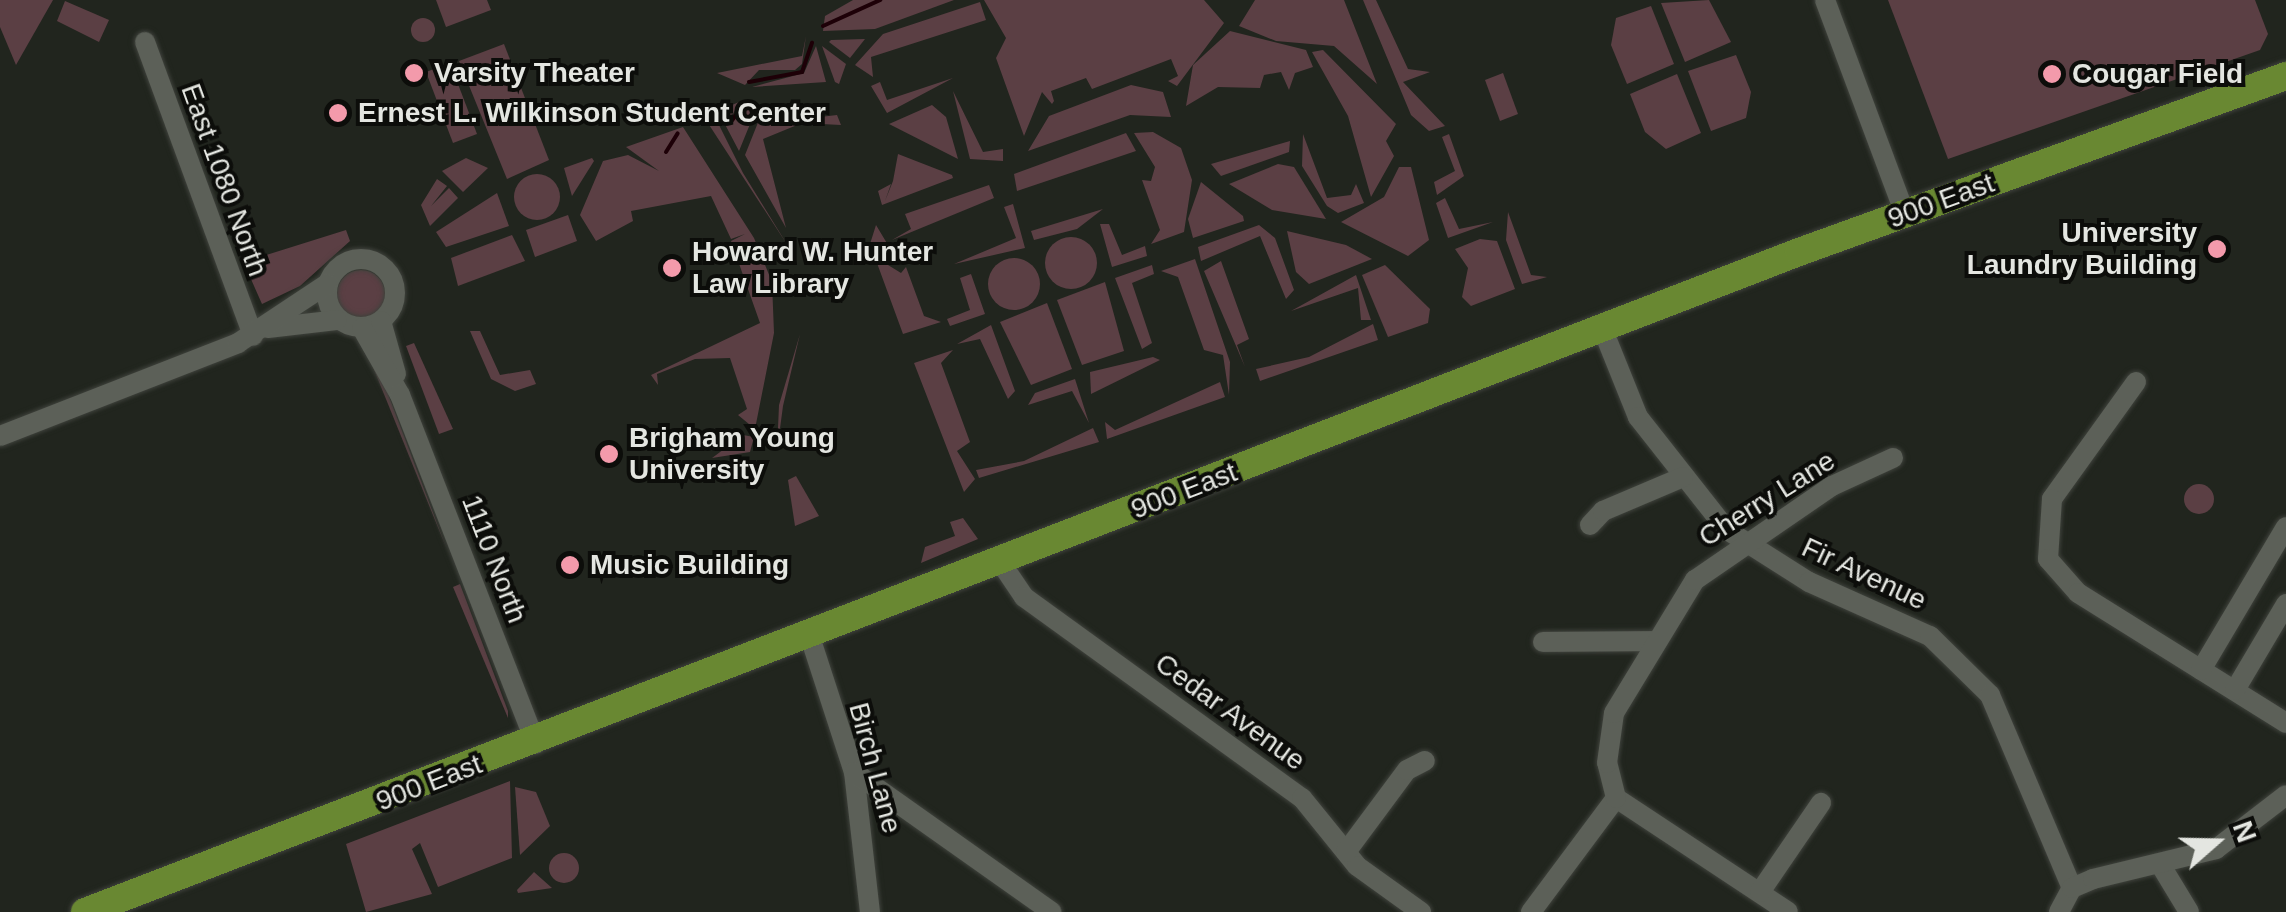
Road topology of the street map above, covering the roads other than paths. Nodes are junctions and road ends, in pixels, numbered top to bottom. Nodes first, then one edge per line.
1 (1825, 0) edge
2 (145, 42) dead end
3 (2286, 76) edge
4 (1905, 214) junction
5 (327, 284) junction
6 (337, 320) junction
7 (371, 324) junction
8 (1604, 330) junction
9 (260, 332) junction
10 (147, 375) junction
11 (2136, 382) dead end
12 (0, 422) edge
13 (0, 436) edge
14 (1893, 458) dead end
15 (1684, 476) junction
16 (1590, 526) dead end
17 (2286, 528) edge
18 (1745, 544) junction
19 (1000, 563) junction
20 (2286, 604) edge
21 (810, 640) junction
22 (1544, 642) dead end
23 (1655, 642) junction
24 (2202, 670) junction
25 (2234, 690) junction
26 (2286, 722) edge
27 (536, 743) junction
28 (1426, 761) dead end
29 (854, 772) junction
30 (2286, 795) edge
31 (1616, 798) junction
32 (1821, 804) dead end
33 (1346, 852) junction
34 (2163, 869) junction
35 (2072, 888) junction
36 (1760, 892) junction
37 (85, 912) edge
38 (870, 912) edge
39 (1052, 912) edge
40 (1421, 912) edge
41 (1531, 912) edge
42 (1788, 912) edge
43 (2059, 912) edge
44 (2190, 912) edge

1 - 4 street
2 - 9 street, East 1080 North
3 - 4 main road, 900 East
4 - 8 main road, 900 East
5 - 6 street
5 - 7 street
5 - 9 street
6 - 7 street
6 - 9 street
7 - 27 street, 1110 North
8 - 15 street, Fir Avenue
8 - 19 main road, 900 East
9 - 10 street
10 - 12 street
10 - 13 street
11 - 24 street
14 - 18 street, Cherry Lane
15 - 16 street
15 - 18 street, Fir Avenue
17 - 24 street
18 - 23 street, Cherry Lane
18 - 35 street, Fir Avenue
19 - 21 main road, 900 East
19 - 33 street, Cedar Avenue
20 - 25 street
21 - 27 main road, 900 East
21 - 29 street, Birch Lane
22 - 23 street
23 - 31 street, Cherry Lane
24 - 25 street
25 - 26 street
27 - 37 main road, 900 East
28 - 33 street
29 - 38 street, Birch Lane
29 - 39 street
30 - 34 street
31 - 36 street
31 - 41 street
32 - 36 street
33 - 40 street, Cedar Avenue
34 - 35 street
34 - 44 street
35 - 43 street
36 - 42 street

